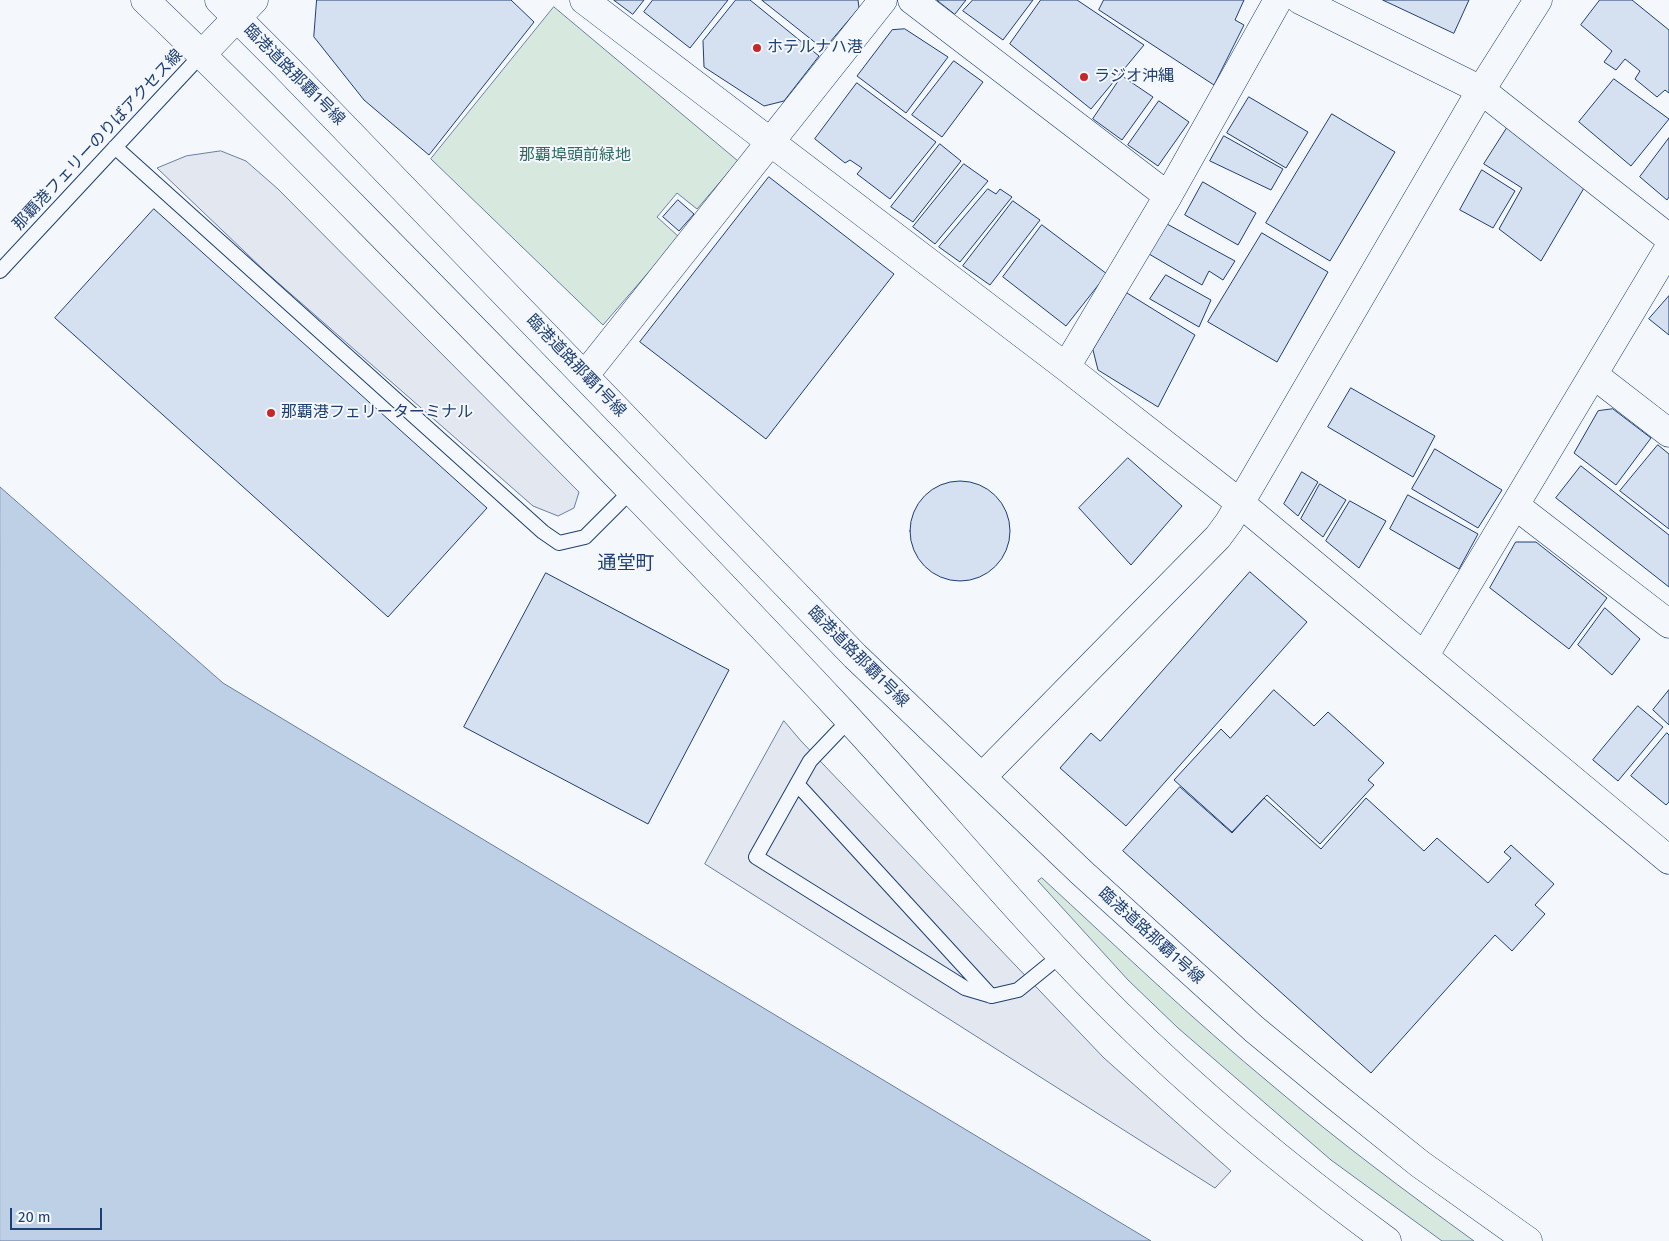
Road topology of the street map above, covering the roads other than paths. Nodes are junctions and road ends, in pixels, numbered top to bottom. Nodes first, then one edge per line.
1 (144, 0) edge
2 (584, 0) edge
3 (884, 0) edge
4 (912, 0) edge
5 (1278, 0) edge
6 (1300, 0) edge
7 (1538, 0) edge
8 (236, 6) edge
9 (202, 54) junction
10 (1480, 90) junction
11 (769, 142) junction
12 (115, 147) junction
13 (1168, 196) junction
14 (1669, 238) edge
15 (1669, 248) edge
16 (0, 271) edge
17 (1066, 367) junction
18 (585, 375) junction
19 (1594, 375) junction
20 (1669, 433) edge
21 (632, 490) junction
22 (1240, 503) junction
23 (1516, 506) junction
24 (1669, 624) edge
25 (1425, 655) junction
26 (849, 720) junction
27 (982, 777) junction
28 (797, 784) junction
29 (1669, 860) edge
30 (1061, 955) junction
31 (992, 996) junction
32 (1387, 1241) edge
33 (1528, 1241) edge

1 - 9 main road
2 - 11 main road
3 - 11 main road
4 - 13 main road
5 - 13 main road
6 - 10 main road
7 - 10 main road
8 - 9 main road
8 - 18 main road, 臨港道路那覇1号線
9 - 12 lane, 那覇港フェリーのりばアクセス線
9 - 21 main road
10 - 14 main road
10 - 22 main road
11 - 17 main road
11 - 18 main road
12 - 16 lane, 那覇港フェリーのりばアクセス線
12 - 21 lane
13 - 17 main road
15 - 19 main road
17 - 22 main road
18 - 27 main road, 臨港道路那覇1号線
19 - 20 main road
19 - 23 main road
21 - 26 main road
22 - 25 main road
22 - 27 main road
23 - 24 main road
23 - 25 main road
25 - 29 main road
26 - 28 lane
26 - 30 main road
27 - 33 main road, 臨港道路那覇1号線
28 - 31 lane
28 - 31 lane
30 - 31 lane
30 - 32 main road

